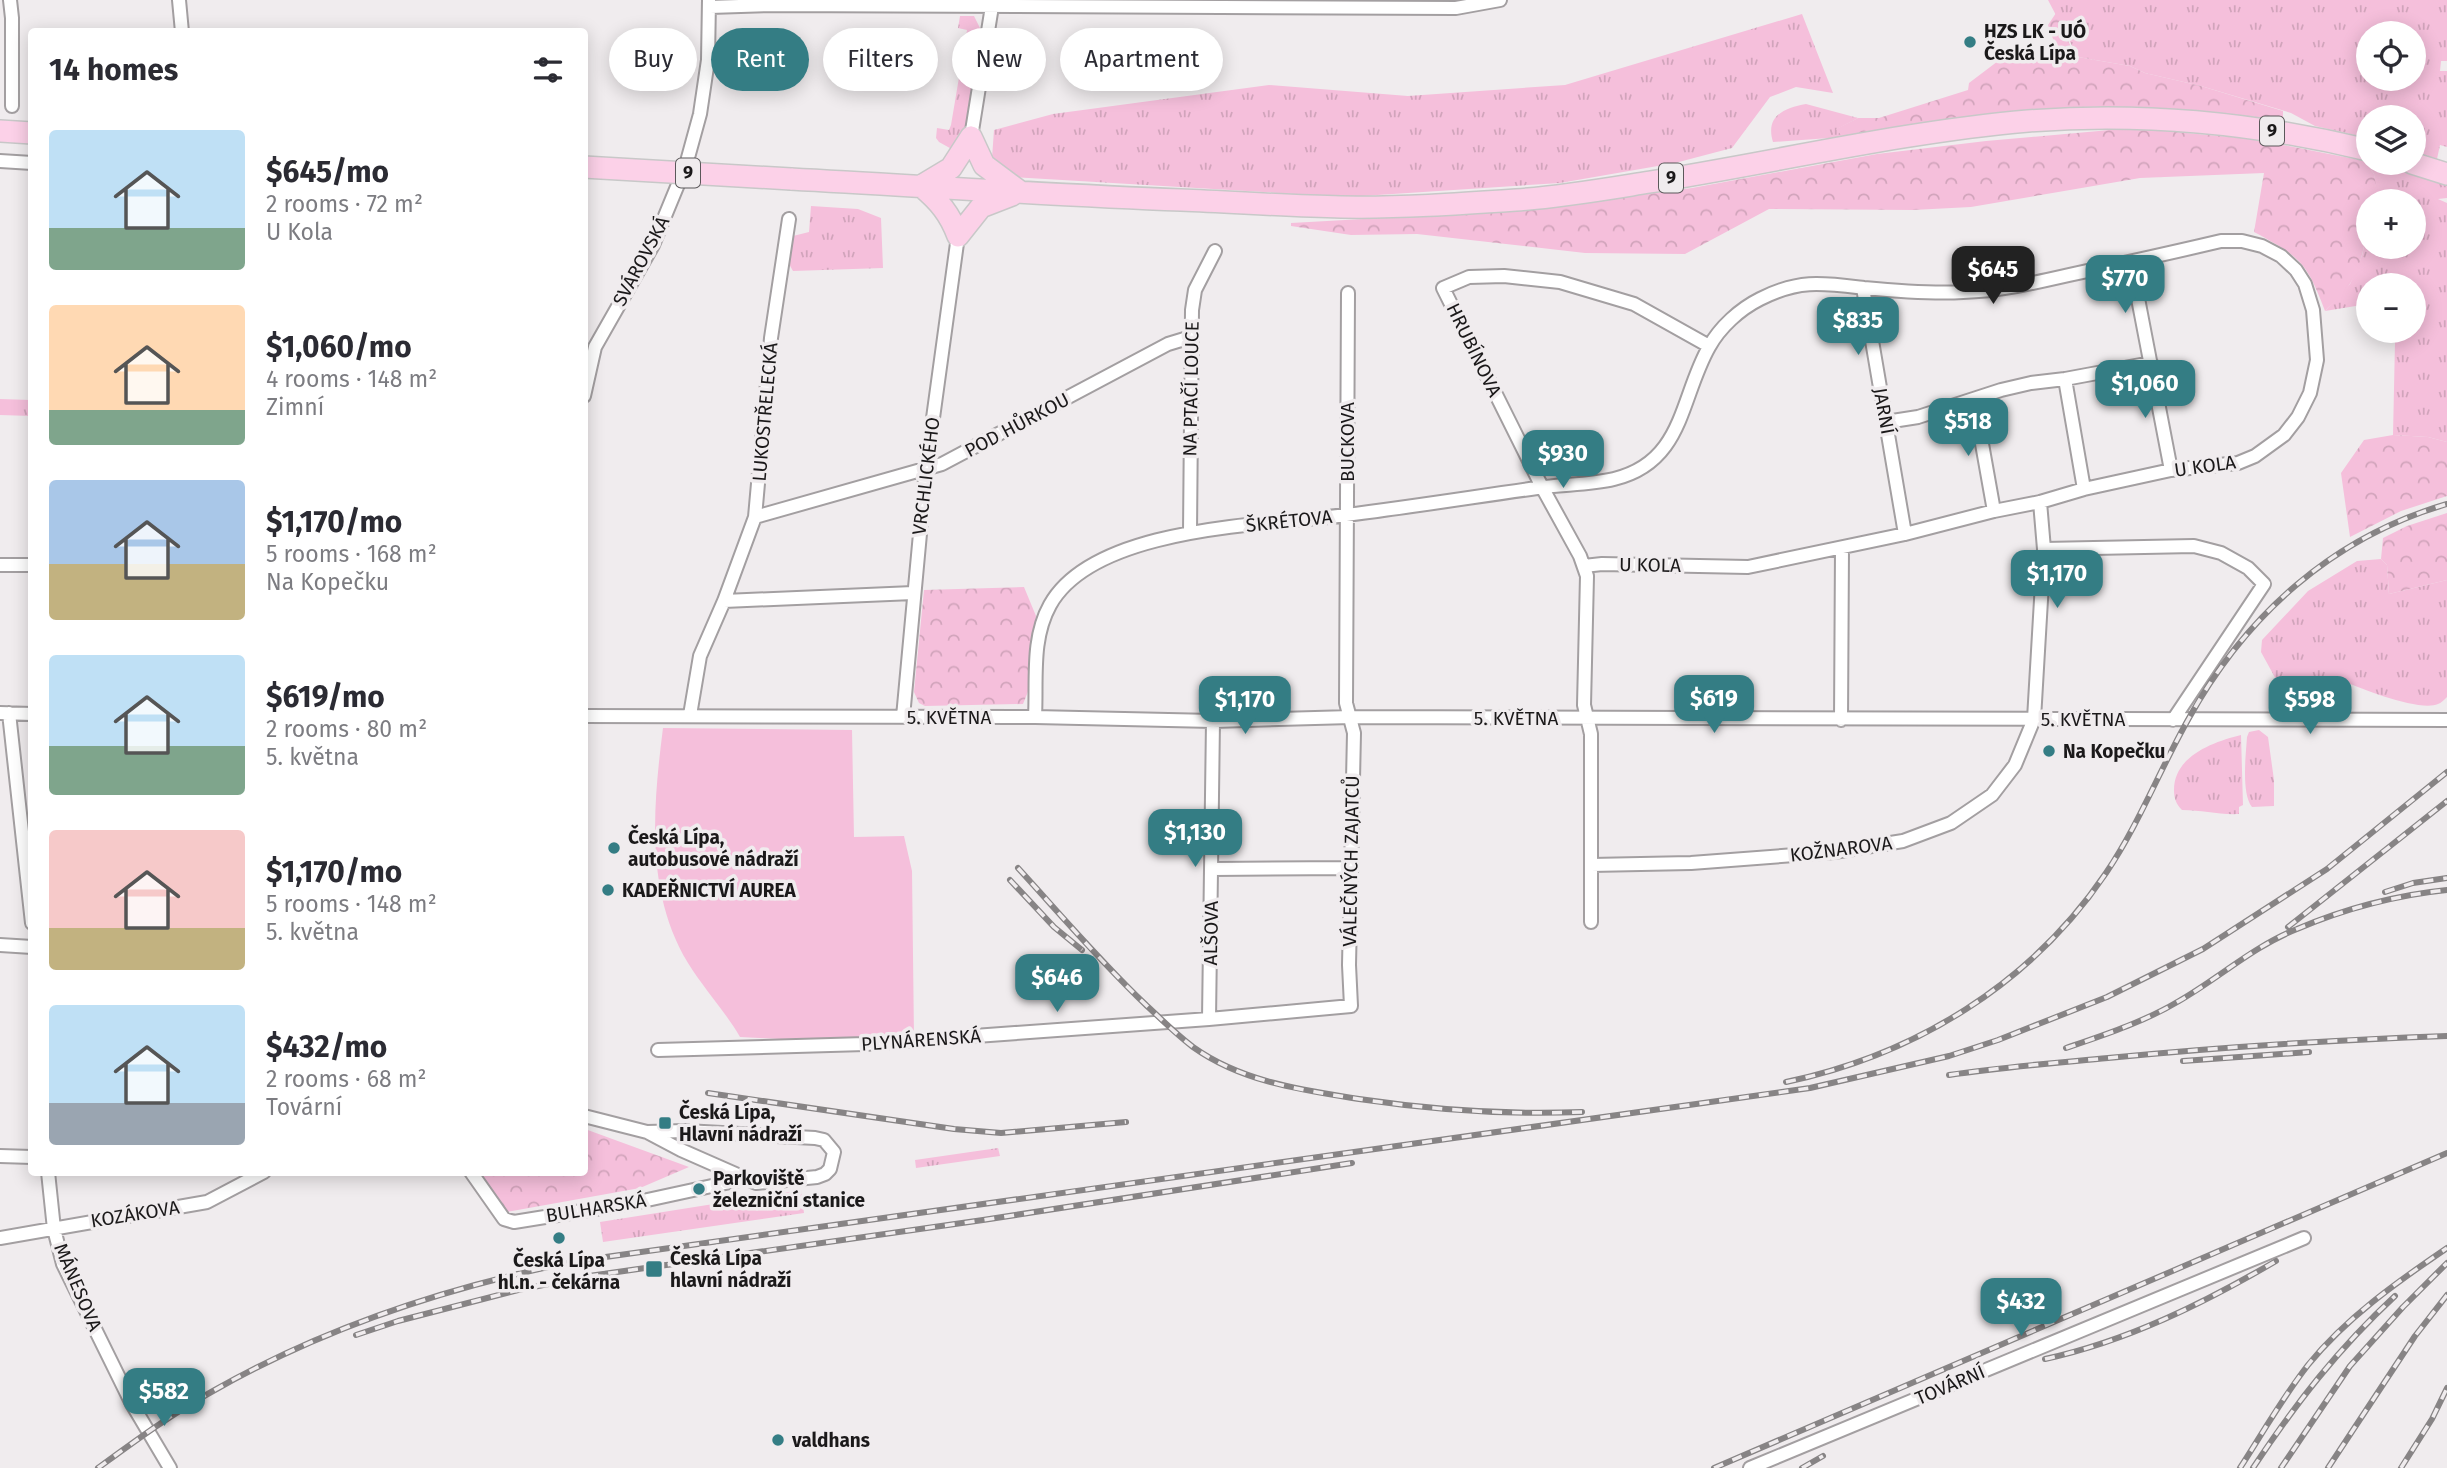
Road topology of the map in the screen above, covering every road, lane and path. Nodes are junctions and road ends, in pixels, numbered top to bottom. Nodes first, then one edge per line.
1 (10, 0) edge
2 (180, 0) edge
3 (1500, 0) edge
4 (707, 2) edge
5 (993, 3) edge
6 (1353, 3) edge
7 (1381, 3) edge
8 (182, 28) edge
9 (12, 106) dead end
10 (0, 131) edge
11 (28, 133) edge
12 (971, 137) junction
13 (2356, 147) edge
14 (0, 161) edge
15 (28, 163) edge
16 (588, 167) edge
17 (2426, 167) edge
18 (2447, 174) edge
19 (921, 186) junction
20 (1021, 192) junction
21 (789, 219) dead end
22 (958, 236) junction
23 (1215, 251) dead end
24 (2131, 262) junction
25 (1863, 288) junction
26 (1348, 292) dead end
27 (1191, 337) junction
28 (1709, 346) junction
29 (2151, 363) junction
30 (588, 376) edge
31 (2065, 379) junction
32 (1974, 399) junction
33 (1886, 422) junction
34 (1657, 456) joint
35 (926, 470) junction
36 (2171, 470) junction
37 (1542, 487) junction
38 (2084, 489) junction
39 (2040, 502) junction
40 (1994, 511) junction
41 (1347, 515) junction
42 (755, 517) junction
43 (1190, 532) junction
44 (1905, 534) junction
45 (1842, 548) junction
46 (2044, 549) junction
47 (0, 565) edge
48 (28, 565) edge
49 (1584, 565) junction
50 (914, 593) junction
51 (724, 601) junction
52 (4, 713) edge
53 (28, 714) edge
54 (690, 715) junction
55 (588, 716) edge
56 (904, 717) junction
57 (1035, 717) junction
58 (1351, 717) junction
59 (1587, 718) junction
60 (1840, 719) junction
61 (2034, 719) junction
62 (1213, 720) junction
63 (2173, 720) junction
64 (2447, 720) edge
65 (1591, 865) junction
66 (1352, 868) junction
67 (1212, 869) junction
68 (28, 893) edge
69 (1591, 922) dead end
70 (0, 945) edge
71 (28, 947) edge
72 (1350, 1006) joint
73 (1209, 1019) junction
74 (658, 1050) dead end
75 (588, 1117) edge
76 (647, 1132) junction
77 (0, 1156) edge
78 (28, 1157) edge
79 (48, 1176) edge
80 (256, 1176) edge
81 (474, 1176) edge
82 (744, 1179) junction
83 (54, 1229) junction
84 (0, 1238) edge
85 (2304, 1238) dead end
86 (170, 1468) edge
87 (1750, 1468) edge

1 - 9 street
2 - 8 street
3 - 7 street
4 - 5 street
4 - 30 street, SVÁROVSKÁ
5 - 6 street
5 - 12 street
6 - 7 street
10 - 11 main road
12 - 19 main road
12 - 20 main road
13 - 20 main road, 9
14 - 15 street
16 - 19 main road, 9, bridge
17 - 18 main road
19 - 20 main road, 9
19 - 22 main road
20 - 22 main road
21 - 42 street, LUKOSTŘELECKÁ
22 - 35 street, VRCHLICKÉHO
23 - 27 street, NA PTAČÍ LOUCE
24 - 25 street, U KOLA
24 - 29 street
24 - 36 street, U KOLA
25 - 28 street, U KOLA
25 - 33 street, JARNÍ
26 - 41 street, BUCKOVA
27 - 35 street, POD HŮRKOU
27 - 43 street, NA PTAČÍ LOUCE
28 - 34 street, U KOLA
28 - 37 street, HRUBÍNOVA
29 - 31 street
29 - 36 street
31 - 32 street
31 - 38 street
32 - 33 street
32 - 40 street
33 - 44 street, JARNÍ
34 - 37 street, ŠKRÉTOVA
35 - 42 street, POD HŮRKOU
35 - 50 street, VRCHLICKÉHO
36 - 38 street, U KOLA
37 - 41 street, ŠKRÉTOVA
37 - 49 street, HRUBÍNOVA
38 - 39 street, U KOLA
39 - 40 street, U KOLA
39 - 46 street
40 - 44 street, U KOLA
41 - 43 street, ŠKRÉTOVA
41 - 58 street, BUCKOVA
42 - 51 street, LUKOSTŘELECKÁ
43 - 57 street, ŠKRÉTOVA
44 - 45 street, U KOLA
45 - 49 street, U KOLA
45 - 60 street
46 - 61 street
46 - 63 street
47 - 48 street
49 - 59 street, HRUBÍNOVA
50 - 51 street
50 - 56 street, VRCHLICKÉHO
51 - 54 street, LUKOSTŘELECKÁ
52 - 53 street
52 - 68 street
54 - 55 street, 5. KVĚTNA
54 - 56 street, 5. KVĚTNA
56 - 57 street, 5. KVĚTNA
57 - 62 street, 5. KVĚTNA
58 - 59 street, 5. KVĚTNA
58 - 62 street, 5. KVĚTNA
58 - 66 street, VÁLEČNÝCH ZAJATCŮ
59 - 60 street, 5. KVĚTNA
59 - 65 street, HRUBÍNOVA
60 - 61 street, 5. KVĚTNA
61 - 63 street, 5. KVĚTNA
61 - 65 street, KOŽNAROVA
62 - 67 street, ALŠOVA
63 - 64 street, 5. KVĚTNA
65 - 69 street, HRUBÍNOVA
66 - 67 street
66 - 72 street, VÁLEČNÝCH ZAJATCŮ
67 - 73 street, ALŠOVA
70 - 71 street
72 - 73 street, PLYNÁRENSKÁ
73 - 74 street, PLYNÁRENSKÁ
75 - 76 street, BULHARSKÁ
76 - 82 street, BULHARSKÁ
76 - 82 street, BULHARSKÁ
77 - 78 street
79 - 83 street, MÁNESOVA
80 - 83 street, KOZÁKOVA
81 - 82 street, BULHARSKÁ
83 - 84 street, KOZÁKOVA
83 - 86 street, MÁNESOVA
85 - 87 street, TOVÁRNÍ

